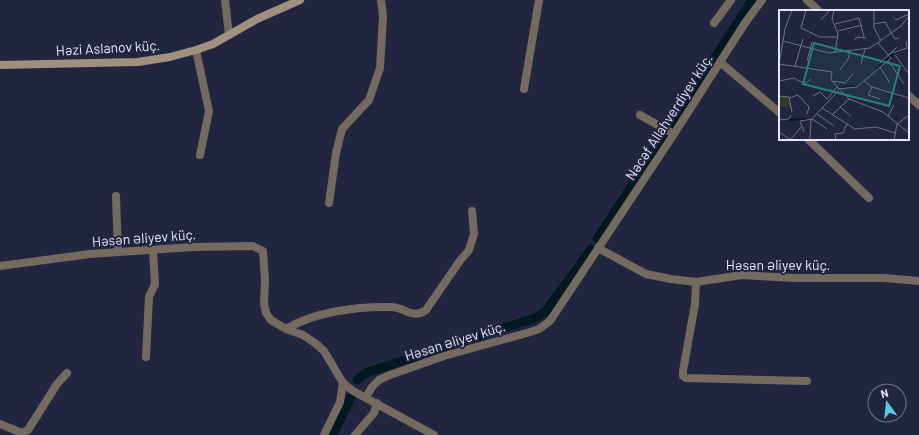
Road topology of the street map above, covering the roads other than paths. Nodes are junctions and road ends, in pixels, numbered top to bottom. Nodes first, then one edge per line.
1 (225, 0) edge
2 (300, 0) edge
3 (381, 0) edge
4 (539, 0) edge
5 (731, 0) edge
6 (762, 0) edge
7 (807, 0) edge
8 (818, 10) edge
9 (714, 22) dead end
10 (229, 35) junction
11 (196, 50) junction
12 (720, 62) junction
13 (0, 65) edge
14 (524, 89) dead end
15 (909, 96) edge
16 (919, 105) edge
17 (779, 112) edge
18 (640, 114) dead end
19 (674, 134) junction
20 (809, 140) edge
21 (200, 155) dead end
22 (116, 196) dead end
23 (869, 198) dead end
24 (328, 203) dead end
25 (472, 211) dead end
26 (598, 248) junction
27 (153, 250) junction
28 (118, 252) junction
29 (0, 266) edge
30 (919, 281) edge
31 (696, 282) junction
32 (286, 329) junction
33 (146, 357) dead end
34 (67, 373) dead end
35 (807, 381) dead end
36 (343, 383) junction
37 (366, 397) junction
38 (377, 403) junction
39 (0, 424) edge
40 (324, 435) edge
41 (355, 435) edge
42 (434, 435) edge

1 - 10 street
2 - 10 street, Həzi Aslanov küç.
3 - 24 street
4 - 14 street
5 - 9 street
6 - 12 street, Nəcəf Allahverdiyev küç.
7 - 8 street
10 - 11 street, Həzi Aslanov küç.
11 - 13 street, Həzi Aslanov küç.
11 - 21 street
12 - 17 street
12 - 19 street, Nəcəf Allahverdiyev küç.
15 - 16 street
18 - 19 street
19 - 26 street, Nəcəf Allahverdiyev küç.
20 - 23 street
22 - 28 street
25 - 32 street
26 - 31 street, Həsən Əliyev küç.
26 - 37 street, Həsən Əliyev küç.
27 - 28 street, Həsən Əliyev küç.
27 - 32 street, Həsən Əliyev küç.
27 - 33 street
28 - 29 street, Həsən Əliyev küç.
30 - 31 street, Həsən Əliyev küç.
31 - 35 street
32 - 36 street, Həsən Əliyev küç.
34 - 39 street
36 - 37 street
36 - 40 street
37 - 38 street
38 - 41 street
38 - 42 street

